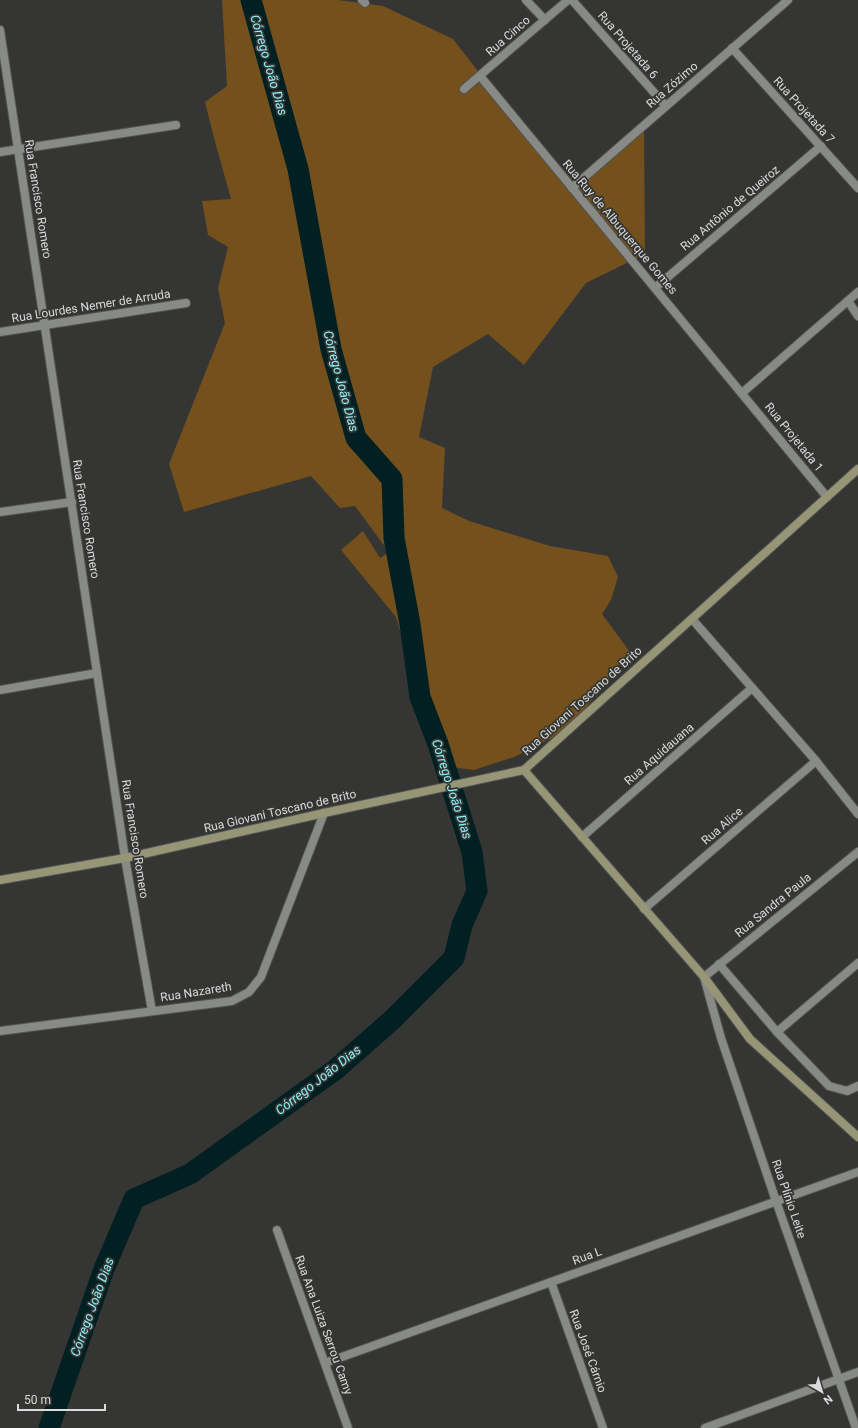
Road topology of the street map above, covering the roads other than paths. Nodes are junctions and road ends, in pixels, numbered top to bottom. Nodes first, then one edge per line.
1 (526, 0) edge
2 (568, 0) edge
3 (572, 0) edge
4 (788, 0) edge
5 (544, 20) junction
6 (0, 30) edge
7 (732, 48) junction
8 (480, 76) junction
9 (464, 89) dead end
10 (666, 106) junction
11 (176, 125) dead end
12 (821, 146) junction
13 (18, 149) junction
14 (0, 152) edge
15 (572, 188) junction
16 (858, 188) edge
17 (655, 288) junction
18 (858, 292) edge
19 (848, 302) junction
20 (186, 303) dead end
21 (858, 316) edge
22 (45, 325) junction
23 (0, 332) edge
24 (742, 393) junction
25 (858, 469) edge
26 (827, 497) junction
27 (72, 502) junction
28 (0, 512) edge
29 (692, 619) junction
30 (97, 673) junction
31 (752, 688) junction
32 (0, 690) edge
33 (816, 761) junction
34 (524, 770) junction
35 (324, 813) junction
36 (858, 814) edge
37 (582, 837) junction
38 (858, 852) edge
39 (125, 858) junction
40 (0, 880) edge
41 (644, 908) junction
42 (858, 963) edge
43 (719, 964) junction
44 (704, 977) junction
45 (152, 1011) junction
46 (0, 1031) edge
47 (777, 1032) junction
48 (858, 1086) edge
49 (858, 1137) edge
50 (858, 1172) edge
51 (776, 1201) junction
52 (278, 1230) dead end
53 (551, 1282) junction
54 (325, 1363) junction
55 (858, 1372) edge
56 (839, 1379) junction
57 (348, 1428) edge
58 (603, 1428) edge
59 (705, 1428) edge
60 (856, 1428) edge

1 - 5 street
2 - 5 street, Rua Cinco
3 - 10 street, Rua Projetada 6
4 - 7 street, Rua Zózimo
5 - 8 street, Rua Cinco
6 - 13 street, Rua Francisco Romero
7 - 10 street, Rua Zózimo
7 - 12 street, Rua Projetada 7
8 - 9 street, Rua Cinco
8 - 15 street, Rua Ruy de Albuquerque Gomes
10 - 15 street, Rua Zózimo
11 - 13 street
12 - 16 street, Rua Projetada 7
12 - 17 street, Rua Antônio de Queiroz
13 - 14 street
13 - 22 street, Rua Francisco Romero
15 - 17 street, Rua Ruy de Albuquerque Gomes
17 - 24 street, Rua Ruy de Albuquerque Gomes
18 - 19 street
19 - 21 street
19 - 24 street
20 - 22 street, Rua Lourdes Nemer de Arruda
22 - 23 street, Rua Lourdes Nemer de Arruda
22 - 27 street, Rua Francisco Romero
24 - 26 street, Rua Projetada 1
25 - 26 main road, Rua Giovani Toscano de Brito
26 - 29 main road, Rua Giovani Toscano de Brito
27 - 28 street
27 - 30 street, Rua Francisco Romero
29 - 31 street
29 - 34 main road, Rua Giovani Toscano de Brito
30 - 32 street
30 - 39 street, Rua Francisco Romero
31 - 33 street
31 - 37 street, Rua Aquidauana
33 - 36 street
33 - 41 street, Rua Alice
34 - 35 main road, Rua Giovani Toscano de Brito
34 - 37 main road
35 - 39 main road, Rua Giovani Toscano de Brito
35 - 45 street, Rua Nazareth
37 - 41 main road
38 - 43 street, Rua Sandra Paula
39 - 40 main road, Rua Giovani Toscano de Brito
39 - 45 street, Rua Francisco Romero
41 - 44 main road
42 - 47 street
43 - 44 street, Rua Sandra Paula
43 - 47 street
44 - 49 main road
44 - 51 street, Rua Plínio Leite
45 - 46 street, Rua Nazareth
47 - 48 street
50 - 51 street, Rua L
51 - 53 street, Rua L
51 - 56 street, Rua Plínio Leite
52 - 54 street, Rua Ana Luiza Serrou Camy
53 - 54 street, Rua L
53 - 58 street, Rua José Cárnio
54 - 57 street, Rua Ana Luiza Serrou Camy
55 - 56 street
56 - 59 street
56 - 60 street, Rua Plínio Leite

